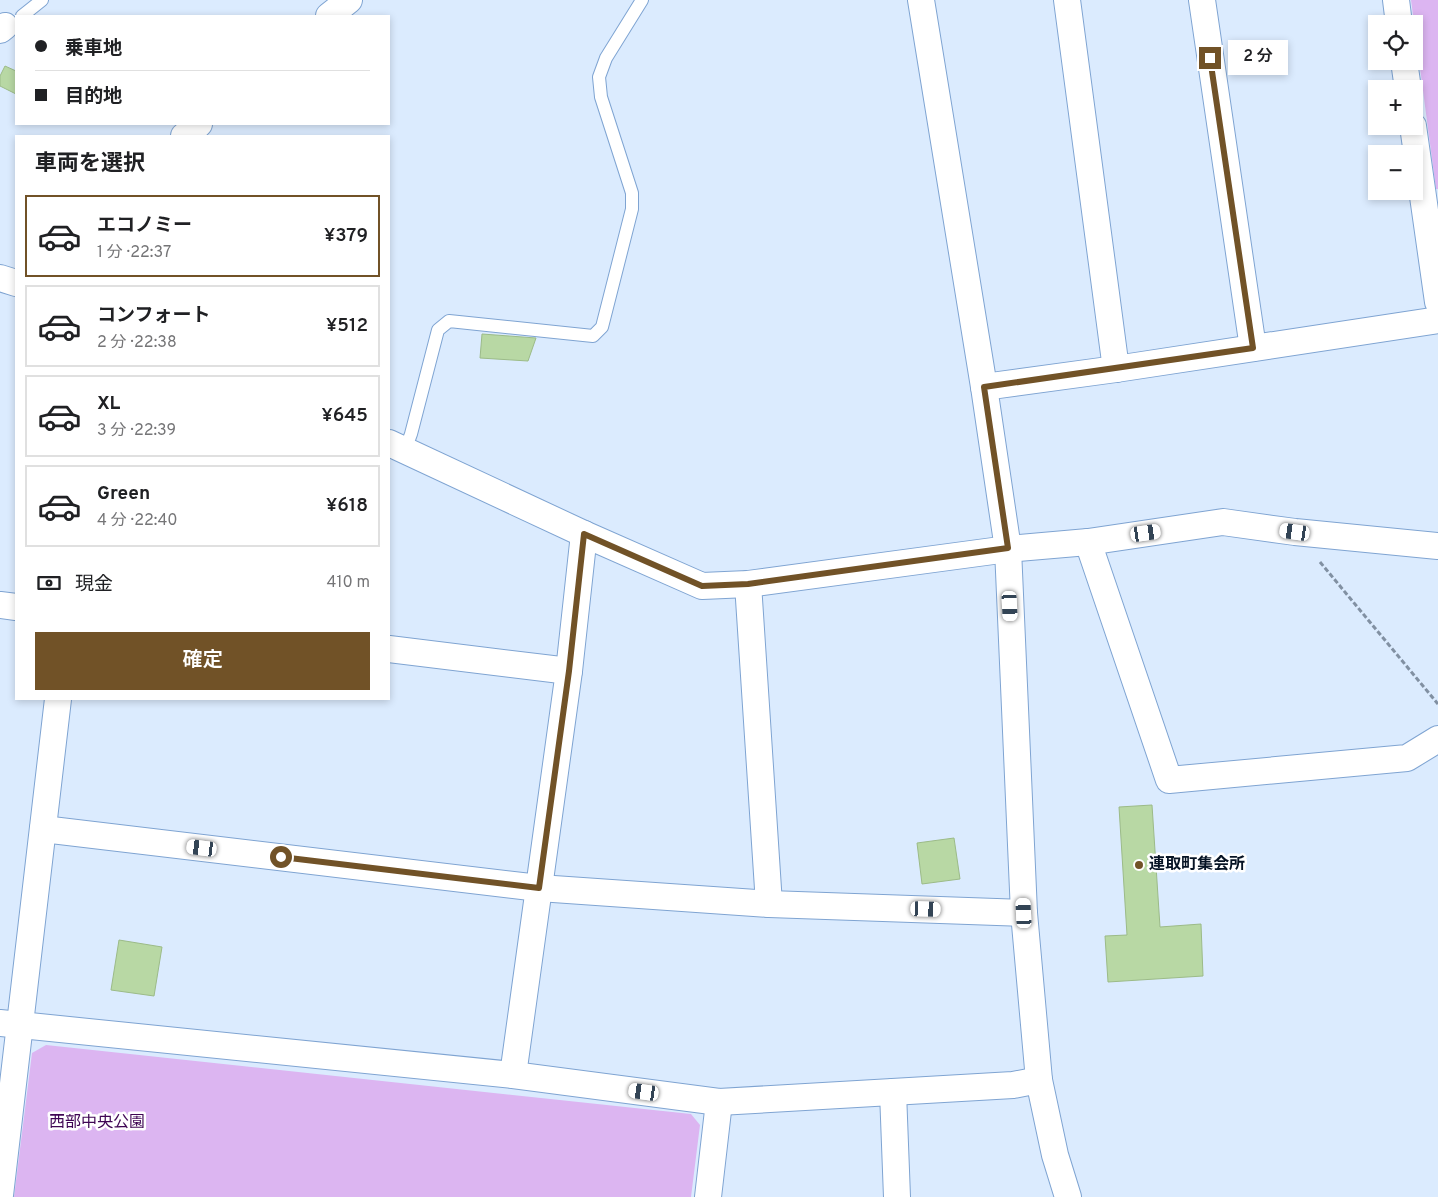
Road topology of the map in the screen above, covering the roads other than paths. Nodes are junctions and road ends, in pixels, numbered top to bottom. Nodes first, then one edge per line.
1 (42, 0) edge
2 (349, 0) edge
3 (642, 0) edge
4 (921, 0) edge
5 (1066, 0) edge
6 (1202, 0) edge
7 (1396, 0) edge
8 (22, 15) edge
9 (330, 15) edge
10 (1398, 15) edge
11 (198, 125) edge
12 (185, 135) edge
13 (1414, 135) edge
14 (0, 278) edge
15 (15, 283) edge
16 (1438, 302) edge
17 (1438, 320) edge
18 (1253, 348) junction
19 (1116, 369) junction
20 (984, 387) junction
21 (397, 446) edge
22 (584, 534) junction
23 (1088, 542) junction
24 (1438, 546) edge
25 (1008, 548) junction
26 (748, 584) junction
27 (0, 606) edge
28 (15, 607) edge
29 (390, 649) edge
30 (569, 671) junction
31 (58, 700) edge
32 (1438, 739) edge
33 (43, 829) junction
34 (539, 888) junction
35 (769, 904) junction
36 (1024, 913) junction
37 (10, 1024) edge
38 (513, 1075) junction
39 (1039, 1080) junction
40 (893, 1092) junction
41 (720, 1102) junction
42 (0, 1195) edge
43 (708, 1197) edge
44 (897, 1197) edge
45 (1068, 1197) edge

1 - 8 lane
2 - 9 street
3 - 21 lane
4 - 20 street
5 - 19 street
6 - 18 street
7 - 10 street
11 - 12 street
13 - 16 street
14 - 15 street
17 - 18 street
18 - 19 street
19 - 20 street
20 - 25 street
21 - 22 street
22 - 26 street
22 - 30 street
23 - 24 street
23 - 25 street
23 - 32 street
25 - 26 street
25 - 36 street
26 - 35 street
27 - 28 street
29 - 30 street
30 - 34 street
31 - 33 street
33 - 34 street
33 - 37 street
34 - 35 street
34 - 38 street
35 - 36 street
36 - 39 street
37 - 38 street
37 - 42 street
38 - 41 street
39 - 40 street
39 - 45 street
40 - 41 street
40 - 44 street
41 - 43 street

